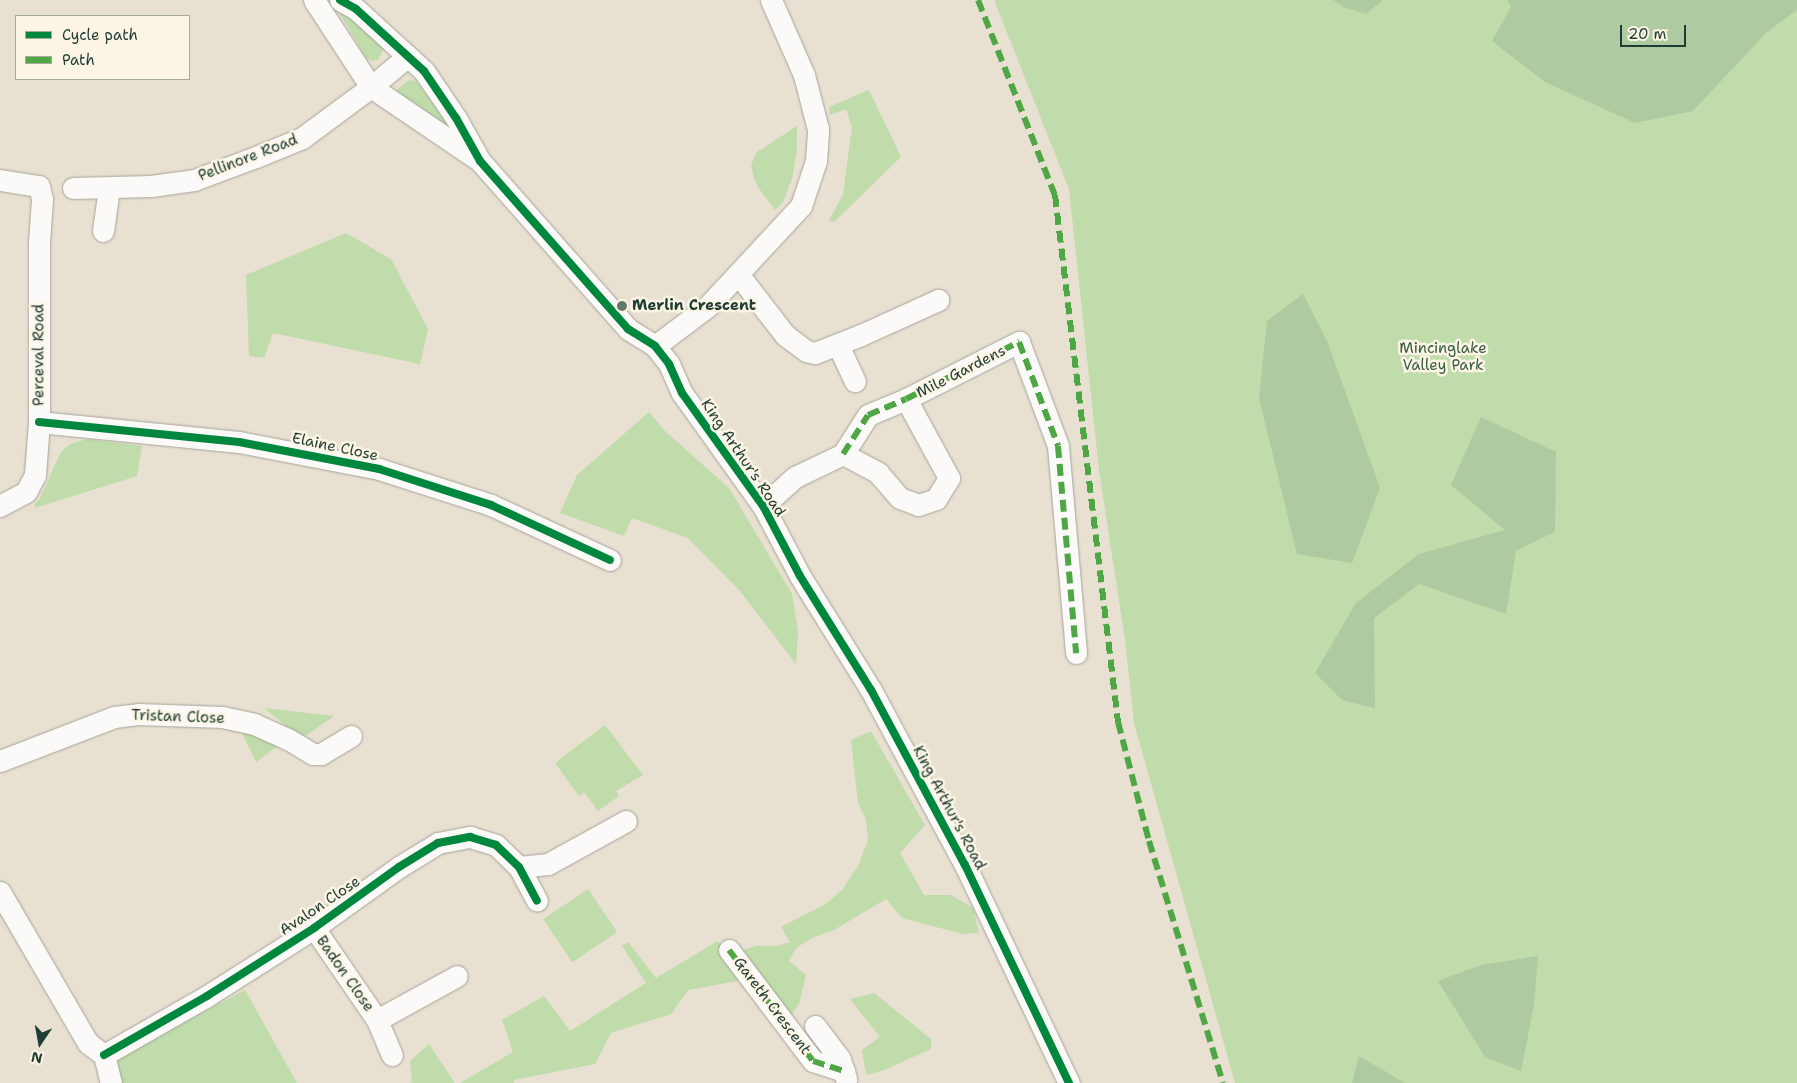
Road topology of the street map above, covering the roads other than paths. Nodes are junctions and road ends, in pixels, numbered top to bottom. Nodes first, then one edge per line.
1 (314, 0) edge
2 (340, 0) edge
3 (771, 0) edge
4 (408, 56) junction
5 (371, 86) junction
6 (480, 161) junction
7 (0, 180) edge
8 (73, 188) dead end
9 (109, 188) junction
10 (103, 231) dead end
11 (738, 274) junction
12 (938, 300) dead end
13 (838, 345) junction
14 (655, 346) junction
15 (856, 381) dead end
16 (906, 399) junction
17 (39, 422) junction
18 (842, 454) junction
19 (0, 506) edge
20 (763, 506) junction
21 (610, 560) dead end
22 (1076, 653) dead end
23 (351, 736) dead end
24 (0, 761) edge
25 (626, 821) dead end
26 (519, 867) junction
27 (0, 892) edge
28 (537, 901) dead end
29 (314, 928) junction
30 (729, 950) dead end
31 (457, 976) dead end
32 (377, 1020) junction
33 (815, 1026) dead end
34 (104, 1055) junction
35 (392, 1055) dead end
36 (846, 1077) edge
37 (112, 1083) edge
38 (1069, 1083) edge

1 - 5 street, King Arthur's Road
2 - 4 street, King Arthur's Road
3 - 11 street
4 - 5 street, Pellinore Road
4 - 6 street, King Arthur's Road
5 - 6 street, King Arthur's Road
5 - 9 street, Pellinore Road
6 - 14 street, King Arthur's Road
7 - 17 street, Perceval Road
8 - 9 street, Pellinore Road
9 - 10 street
11 - 13 street
11 - 14 street
12 - 13 street
13 - 15 street
14 - 20 street, King Arthur's Road
16 - 18 street
16 - 18 street, Mile Gardens
16 - 22 street, Mile Gardens
17 - 19 street, Perceval Road
17 - 21 street, Elaine Close
18 - 20 street
20 - 38 street, King Arthur's Road
23 - 24 street, Tristan Close
25 - 26 street
26 - 28 street, Avalon Close
26 - 29 street, Avalon Close
27 - 34 street
29 - 32 street, Badon Close
29 - 34 street, Avalon Close
30 - 36 street, Gareth Crescent
31 - 32 street, Badon Close
32 - 35 street, Badon Close
33 - 36 street, Gareth Crescent
34 - 37 street

